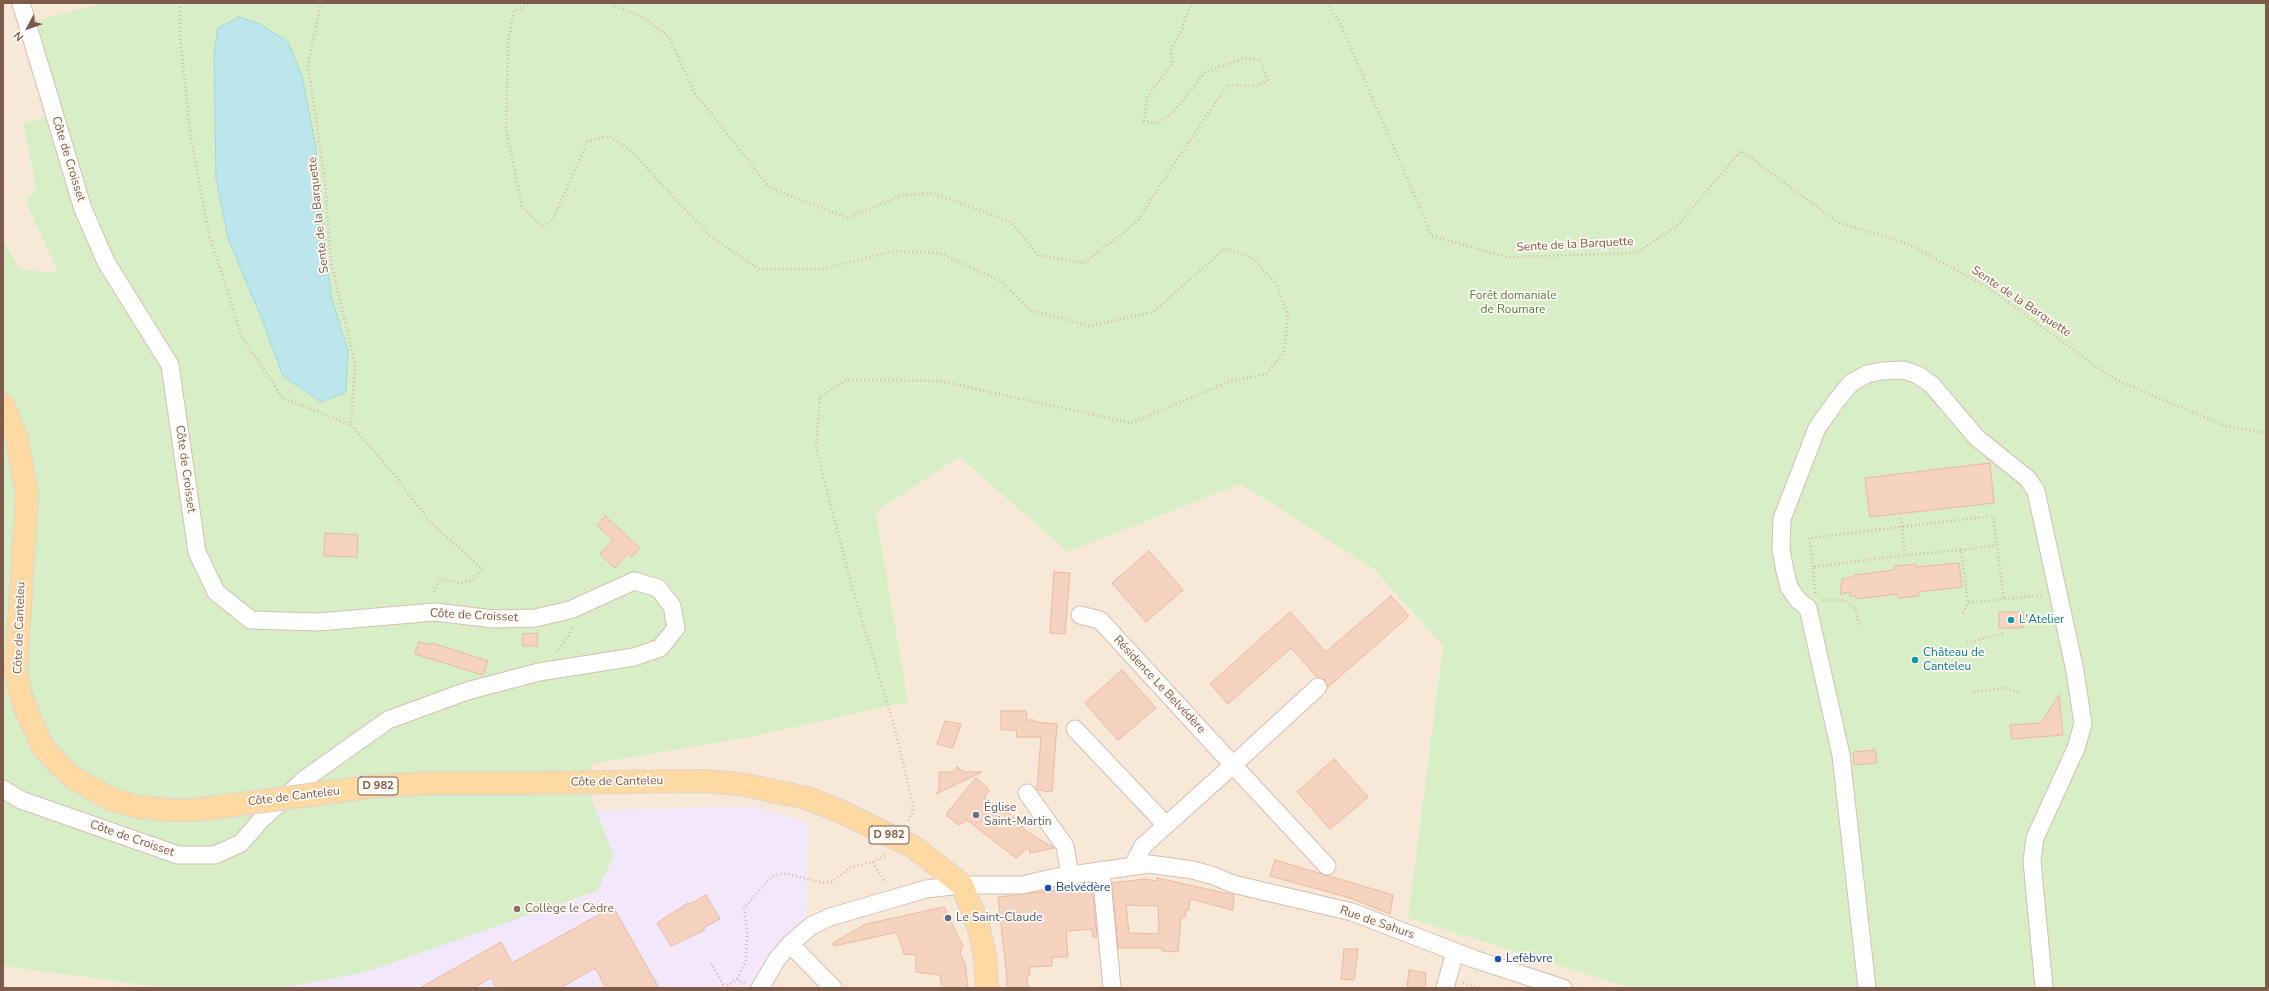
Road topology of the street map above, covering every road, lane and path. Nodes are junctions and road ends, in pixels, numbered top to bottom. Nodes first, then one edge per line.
1 (21, 3) edge
2 (179, 3) edge
3 (320, 3) edge
4 (532, 3) edge
5 (608, 3) edge
6 (1193, 3) edge
7 (1328, 3) edge
8 (3, 405) edge
9 (351, 425) junction
10 (2266, 433) edge
11 (1900, 518) dead end
12 (1902, 528) junction
13 (1996, 545) junction
14 (1961, 550) junction
15 (1906, 555) junction
16 (1813, 567) junction
17 (2058, 593) junction
18 (2004, 599) junction
19 (1968, 603) junction
20 (435, 612) junction
21 (1963, 613) dead end
22 (553, 614) junction
23 (1080, 615) dead end
24 (1859, 627) dead end
25 (2005, 633) dead end
26 (1967, 643) dead end
27 (539, 672) junction
28 (1318, 687) dead end
29 (1974, 692) dead end
30 (2019, 693) dead end
31 (1075, 729) dead end
32 (1233, 765) junction
33 (3, 789) edge
34 (1027, 793) dead end
35 (1166, 825) junction
36 (898, 840) junction
37 (873, 862) junction
38 (1133, 865) junction
39 (1327, 866) dead end
40 (1101, 870) junction
41 (1070, 875) junction
42 (962, 885) junction
43 (892, 898) junction
44 (790, 944) junction
45 (1455, 952) junction
46 (711, 963) dead end
47 (724, 987) edge
48 (760, 988) edge
49 (833, 988) edge
50 (987, 988) edge
51 (1112, 988) edge
52 (1445, 988) edge
53 (1563, 988) edge
54 (1867, 988) edge
55 (2044, 988) edge

1 - 20 street, Côte de Croisset
2 - 9 path
3 - 9 path, Sente de la Barquette
4 - 36 path
5 - 6 path
7 - 10 path, Sente de la Barquette
8 - 36 main road, Côte de Canteleu / D 982, bridge
9 - 20 path
11 - 12 path
12 - 13 path
12 - 15 path
12 - 16 path
13 - 14 path
13 - 18 path
14 - 15 path
14 - 19 path
15 - 16 path
16 - 24 path
17 - 18 path
17 - 54 street
17 - 55 street
18 - 19 path
19 - 21 path
20 - 22 street, Côte de Croisset
22 - 27 path
22 - 27 street, Côte de Croisset
23 - 32 street, Résidence Le Belvédère
25 - 26 path
27 - 33 street, Côte de Croisset
28 - 32 street
29 - 30 path
31 - 35 street
32 - 35 street
32 - 39 street, Résidence Le Belvédère
34 - 41 street
35 - 38 street
36 - 37 path
36 - 42 main road, Côte de Canteleu / D 982
37 - 43 path
37 - 47 path
38 - 40 street, Rue de Sahurs
38 - 45 street, Rue de Sahurs
40 - 41 street, Rue de Sahurs
40 - 51 street
41 - 42 street, Rue de Sahurs
42 - 43 street, Rue de Sahurs
42 - 50 main road, D 982
43 - 44 street, Rue de Sahurs
44 - 48 street, Rue de Sahurs
44 - 49 street
45 - 52 street
45 - 53 street, Rue de Sahurs
46 - 47 path

